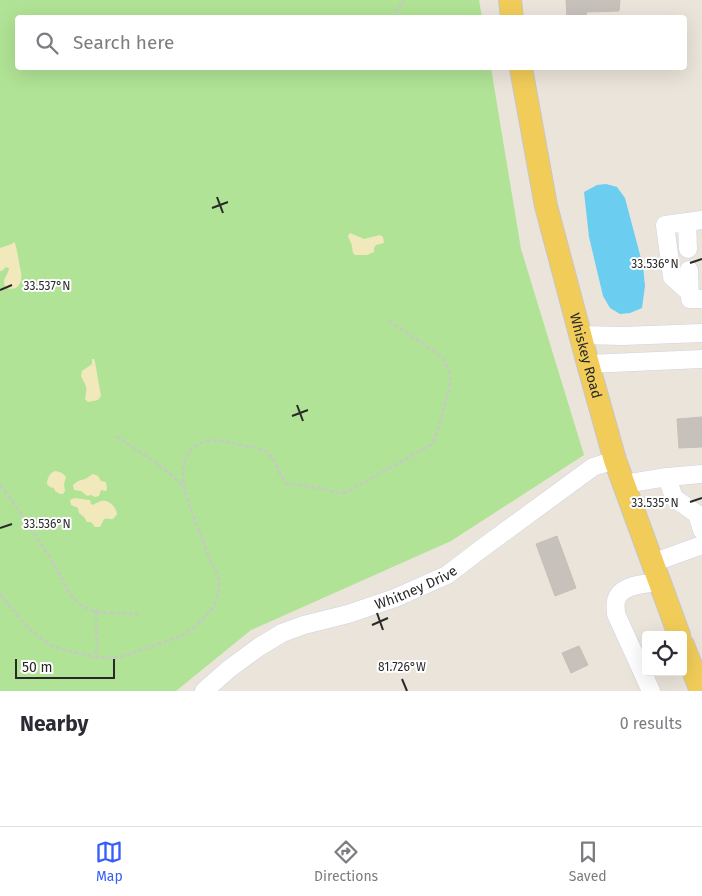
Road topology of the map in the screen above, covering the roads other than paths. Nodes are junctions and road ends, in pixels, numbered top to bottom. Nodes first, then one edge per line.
1 (510, 0) edge
2 (512, 15) edge
3 (521, 70) edge
4 (695, 221) edge
5 (688, 249) dead end
6 (688, 270) dead end
7 (696, 295) edge
8 (702, 333) edge
9 (580, 335) junction
10 (702, 359) edge
11 (588, 364) junction
12 (615, 460) junction
13 (702, 474) edge
14 (667, 477) junction
15 (624, 484) junction
16 (702, 530) edge
17 (702, 545) edge
18 (656, 572) junction
19 (678, 631) edge
20 (687, 655) edge
21 (204, 691) edge
22 (651, 691) edge
23 (701, 691) edge

1 - 2 main road
3 - 9 main road, Whiskey Road
4 - 5 street
4 - 7 street
6 - 7 street
8 - 9 street
9 - 11 main road, Whiskey Road
10 - 11 street
11 - 12 main road, Whiskey Road
12 - 15 main road, Whiskey Road
12 - 21 street, Whitney Drive
13 - 14 street
14 - 15 street
14 - 16 street
15 - 18 main road, Whiskey Road
17 - 18 street
18 - 19 main road, Whiskey Road
18 - 22 street
20 - 23 main road

